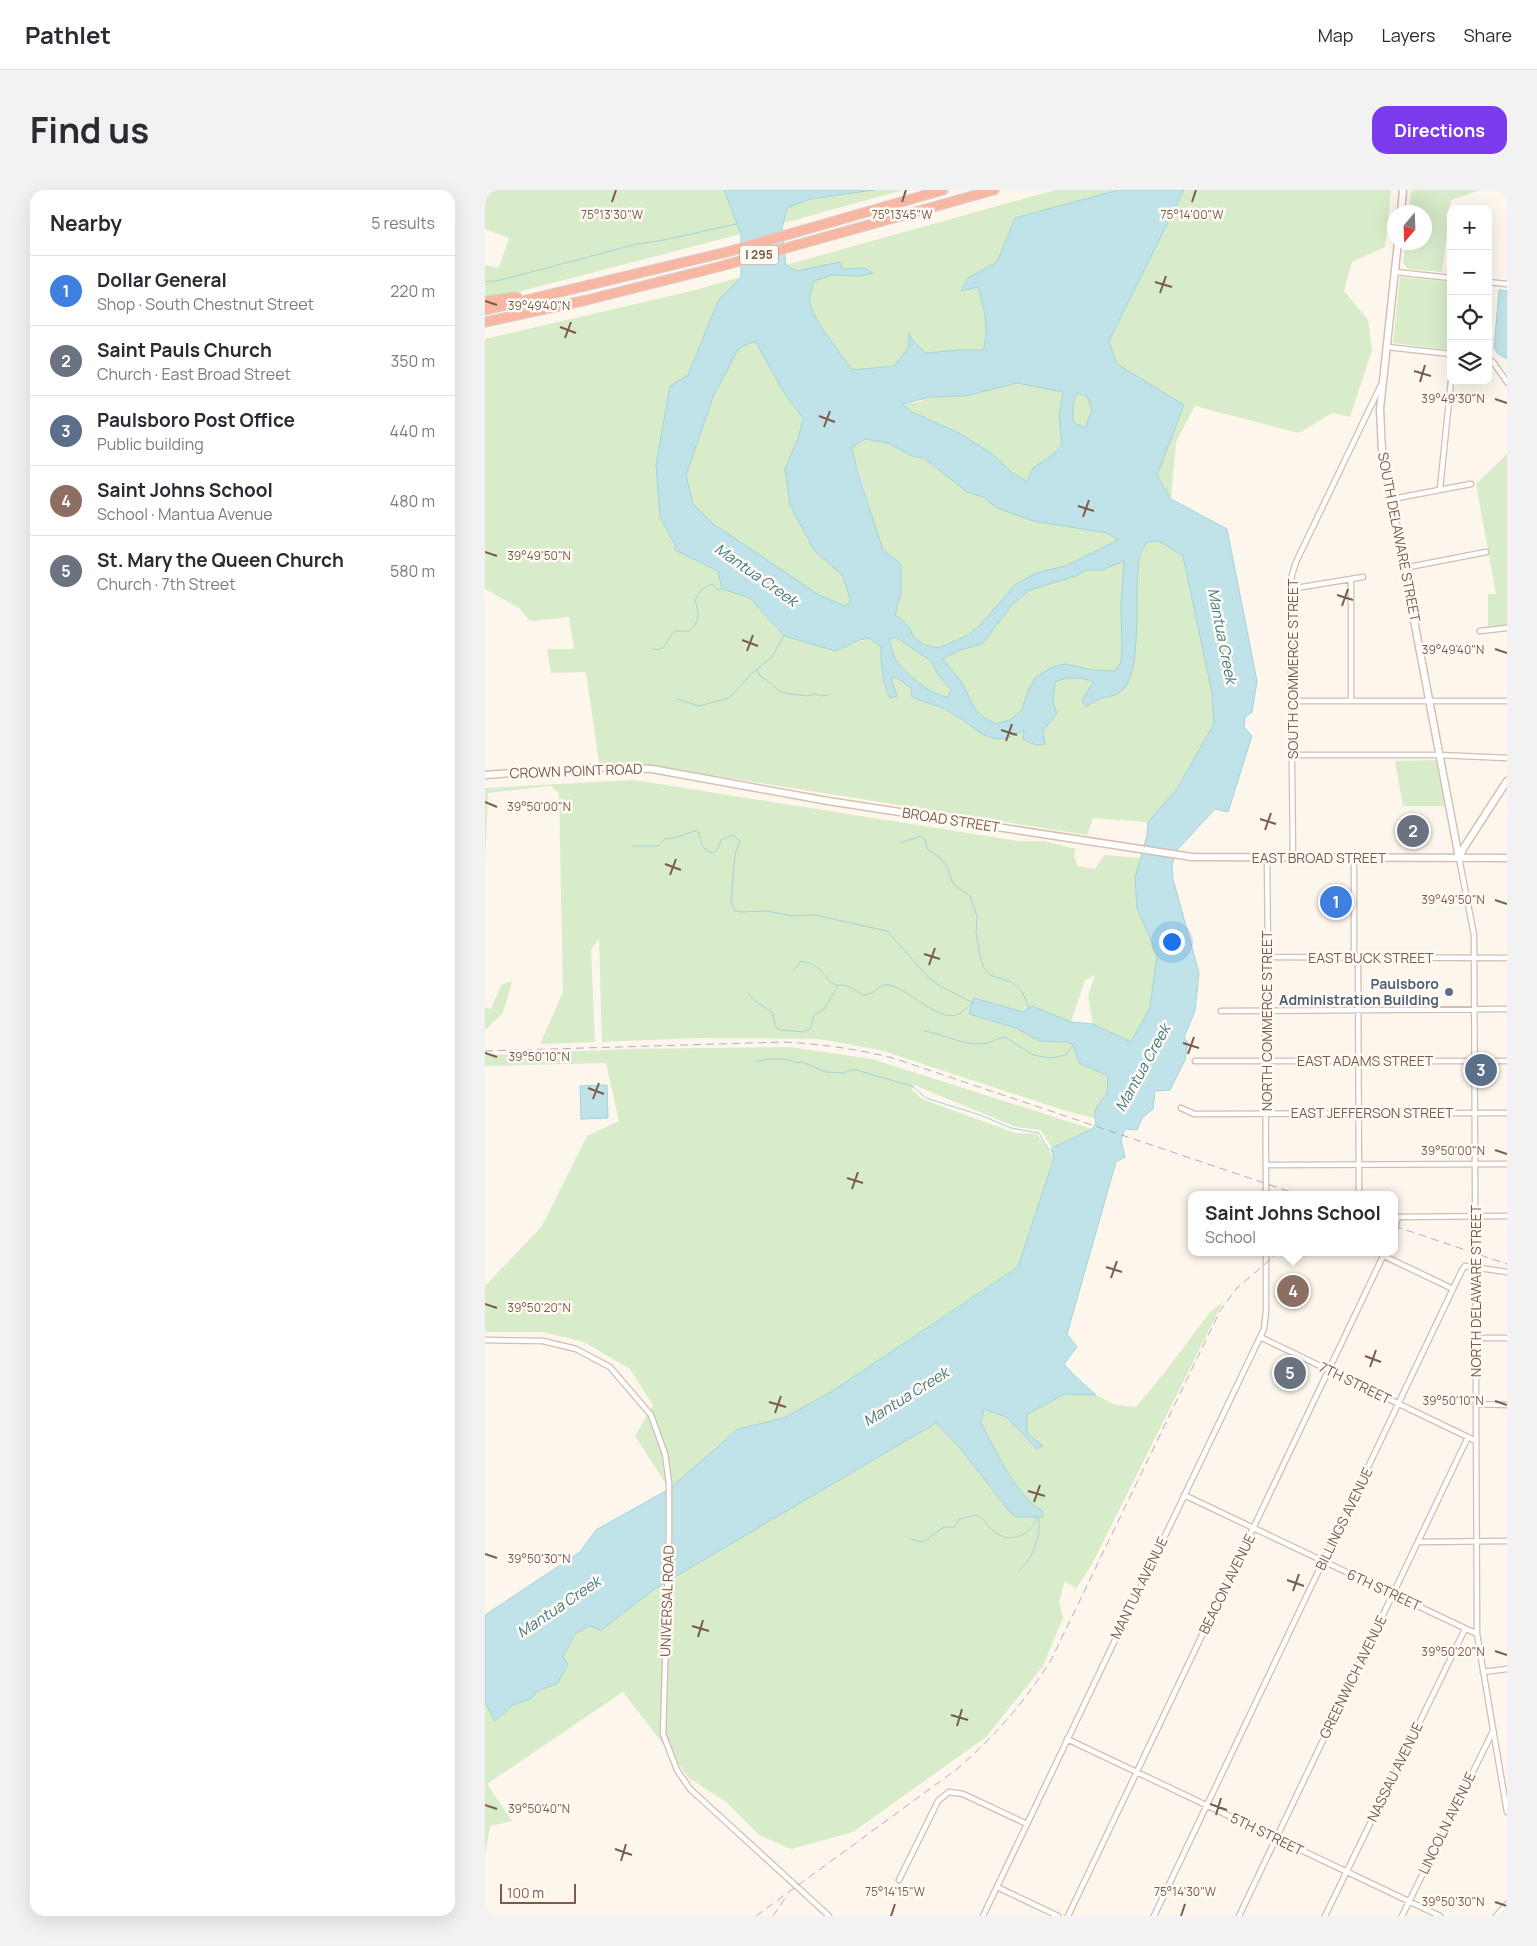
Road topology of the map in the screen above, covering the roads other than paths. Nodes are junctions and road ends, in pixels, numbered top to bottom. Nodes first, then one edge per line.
1 (943, 190) edge
2 (994, 190) edge
3 (1403, 190) edge
4 (1402, 205) edge
5 (1397, 250) edge
6 (664, 268) junction
7 (1395, 272) junction
8 (1447, 278) edge
9 (1492, 282) edge
10 (1507, 284) edge
11 (485, 300) edge
12 (485, 310) edge
13 (485, 322) edge
14 (1387, 347) junction
15 (1447, 354) edge
16 (1492, 361) edge
17 (1383, 380) junction
18 (1507, 382) edge
19 (1451, 385) edge
20 (1471, 484) dead end
21 (1440, 489) junction
22 (1392, 499) junction
23 (1486, 552) dead end
24 (1404, 568) junction
25 (1363, 577) dead end
26 (1351, 579) junction
27 (1290, 589) junction
28 (1507, 628) edge
29 (1480, 631) dead end
30 (1292, 701) junction
31 (1351, 701) junction
32 (1429, 701) junction
33 (1507, 701) edge
34 (1292, 754) junction
35 (1439, 755) junction
36 (1507, 758) edge
37 (485, 775) edge
38 (725, 781) joint
39 (1507, 781) edge
40 (1178, 856) joint
41 (1267, 858) junction
42 (1293, 858) junction
43 (1354, 858) junction
44 (1459, 858) junction
45 (1507, 858) edge
46 (1268, 957) junction
47 (1358, 958) junction
48 (1474, 958) junction
49 (1507, 958) edge
50 (1507, 1009) edge
51 (1358, 1010) junction
52 (1475, 1010) junction
53 (1221, 1011) dead end
54 (1265, 1011) junction
55 (1195, 1061) dead end
56 (1359, 1061) junction
57 (1475, 1061) junction
58 (1507, 1061) edge
59 (1266, 1062) junction
60 (1181, 1108) dead end
61 (1359, 1113) junction
62 (1475, 1113) junction
63 (1507, 1113) edge
64 (1266, 1114) junction
65 (1507, 1164) edge
66 (1266, 1165) junction
67 (1359, 1165) junction
68 (1475, 1165) junction
69 (1266, 1191) edge
70 (1359, 1191) edge
71 (1475, 1216) junction
72 (1507, 1216) edge
73 (1398, 1217) edge
74 (1266, 1256) edge
75 (1383, 1256) edge
76 (1388, 1256) edge
77 (1474, 1267) junction
78 (1507, 1272) edge
79 (1453, 1289) junction
80 (1260, 1337) junction
81 (1477, 1338) junction
82 (1507, 1338) edge
83 (485, 1340) edge
84 (1329, 1370) junction
85 (1399, 1404) junction
86 (1476, 1404) junction
87 (1507, 1405) edge
88 (1468, 1437) junction
89 (1477, 1441) junction
90 (1184, 1495) junction
91 (1254, 1529) junction
92 (1477, 1541) junction
93 (1507, 1541) edge
94 (1418, 1542) junction
95 (1323, 1561) junction
96 (1393, 1594) junction
97 (1465, 1629) junction
98 (1477, 1634) junction
99 (1507, 1669) edge
100 (1483, 1672) junction
101 (1493, 1731) junction
102 (1067, 1738) junction
103 (1137, 1772) junction
104 (1207, 1805) junction
105 (1507, 1812) edge
106 (1027, 1824) junction
107 (1276, 1838) junction
108 (1347, 1872) junction
109 (899, 1880) dead end
110 (997, 1887) junction
111 (1409, 1902) junction
112 (1507, 1904) edge
113 (829, 1916) edge
114 (983, 1916) edge
115 (1057, 1916) edge
116 (1069, 1916) edge
117 (1154, 1916) edge
118 (1239, 1916) edge
119 (1325, 1916) edge
120 (1402, 1916) edge
121 (1439, 1916) edge
122 (1496, 1916) edge

1 - 6 highway, I 295
2 - 13 highway, I 295
3 - 4 main road
5 - 7 main road, SOUTH DELAWARE STREET
6 - 11 highway
6 - 12 highway, I 295
7 - 8 street
7 - 14 main road, SOUTH DELAWARE STREET
9 - 10 street
14 - 15 street
14 - 17 main road, SOUTH DELAWARE STREET
16 - 18 street
17 - 22 main road, SOUTH DELAWARE STREET
17 - 27 street, SOUTH COMMERCE STREET
19 - 21 street
20 - 21 street
21 - 22 street
22 - 24 main road, SOUTH DELAWARE STREET
23 - 24 street
24 - 32 main road, SOUTH DELAWARE STREET
25 - 26 street
26 - 27 street
26 - 31 street
27 - 30 street, SOUTH COMMERCE STREET
28 - 29 street
30 - 31 street
30 - 34 street, SOUTH COMMERCE STREET
31 - 32 street
32 - 33 street
32 - 35 main road, SOUTH DELAWARE STREET
34 - 35 street
34 - 42 street, SOUTH COMMERCE STREET
35 - 36 street
35 - 44 main road, SOUTH DELAWARE STREET
37 - 38 main road, CROWN POINT ROAD
38 - 40 main road, BROAD STREET
39 - 44 main road
40 - 41 main road, EAST BROAD STREET
41 - 42 main road, EAST BROAD STREET
41 - 46 street, NORTH COMMERCE STREET
42 - 43 main road, EAST BROAD STREET
43 - 44 main road, EAST BROAD STREET
43 - 47 street
44 - 45 main road, EAST BROAD STREET
44 - 48 street, NORTH DELAWARE STREET
46 - 47 street, EAST BUCK STREET
46 - 54 street, NORTH COMMERCE STREET
47 - 48 street, EAST BUCK STREET
47 - 51 street
48 - 49 street, EAST BUCK STREET
48 - 52 street, NORTH DELAWARE STREET
50 - 52 street
51 - 52 street
51 - 54 street
51 - 56 street
52 - 57 street, NORTH DELAWARE STREET
53 - 54 street
54 - 59 street, NORTH COMMERCE STREET
55 - 59 street, EAST ADAMS STREET
56 - 57 street, EAST ADAMS STREET
56 - 59 street, EAST ADAMS STREET
56 - 61 street
57 - 58 street, EAST ADAMS STREET
57 - 62 street, NORTH DELAWARE STREET
59 - 64 street, NORTH COMMERCE STREET
60 - 64 street, EAST JEFFERSON STREET
61 - 62 street, EAST JEFFERSON STREET
61 - 64 street, EAST JEFFERSON STREET
61 - 67 street
62 - 63 street, EAST JEFFERSON STREET
62 - 68 street, NORTH DELAWARE STREET
64 - 66 street, NORTH COMMERCE STREET
65 - 68 street
66 - 67 street
66 - 69 street, NORTH COMMERCE STREET
67 - 68 street
67 - 70 street
68 - 71 street, NORTH DELAWARE STREET
71 - 72 street
71 - 73 street
71 - 77 street, NORTH DELAWARE STREET
74 - 80 street, MANTUA AVENUE
75 - 84 street, BEACON AVENUE
76 - 79 street
77 - 78 street
77 - 79 street, BILLINGS AVENUE
77 - 81 street, NORTH DELAWARE STREET
79 - 85 street, BILLINGS AVENUE
80 - 84 street, 7TH STREET
80 - 90 street, MANTUA AVENUE
81 - 82 street
81 - 86 street, NORTH DELAWARE STREET
83 - 113 street, UNIVERSAL ROAD
84 - 85 street, 7TH STREET
84 - 91 street, BEACON AVENUE
85 - 88 street, 7TH STREET
85 - 95 street, BILLINGS AVENUE
86 - 87 street
86 - 89 street, NORTH DELAWARE STREET
88 - 89 street, 7TH STREET
88 - 94 street, GREENWICH AVENUE
89 - 92 street, NORTH DELAWARE STREET
90 - 91 street, 6TH STREET
90 - 102 street, MANTUA AVENUE
91 - 95 street, 6TH STREET
91 - 103 street, BEACON AVENUE
92 - 93 street
92 - 94 street
92 - 98 street, NORTH DELAWARE STREET
94 - 96 street, GREENWICH AVENUE
95 - 96 street, 6TH STREET
95 - 104 street, BILLINGS AVENUE
96 - 97 street, 6TH STREET
96 - 107 street, GREENWICH AVENUE
97 - 98 street, 6TH STREET
97 - 108 street, NASSAU AVENUE
98 - 100 street, NORTH DELAWARE STREET
99 - 100 street
100 - 101 street, NORTH DELAWARE STREET
101 - 105 street, NORTH DELAWARE STREET
101 - 111 street, LINCOLN AVENUE
102 - 103 street, 5TH STREET
102 - 106 street, MANTUA AVENUE
103 - 104 street, 5TH STREET
103 - 116 street, BEACON AVENUE
104 - 107 street, 5TH STREET
104 - 117 street, BILLINGS AVENUE
106 - 109 street
106 - 110 street, MANTUA AVENUE
107 - 108 street, 5TH STREET
107 - 118 street, GREENWICH AVENUE
108 - 111 street, 5TH STREET
108 - 119 street, NASSAU AVENUE
110 - 114 street, MANTUA AVENUE
110 - 115 street
111 - 120 street, LINCOLN AVENUE
111 - 121 street, 5TH STREET
112 - 122 street

